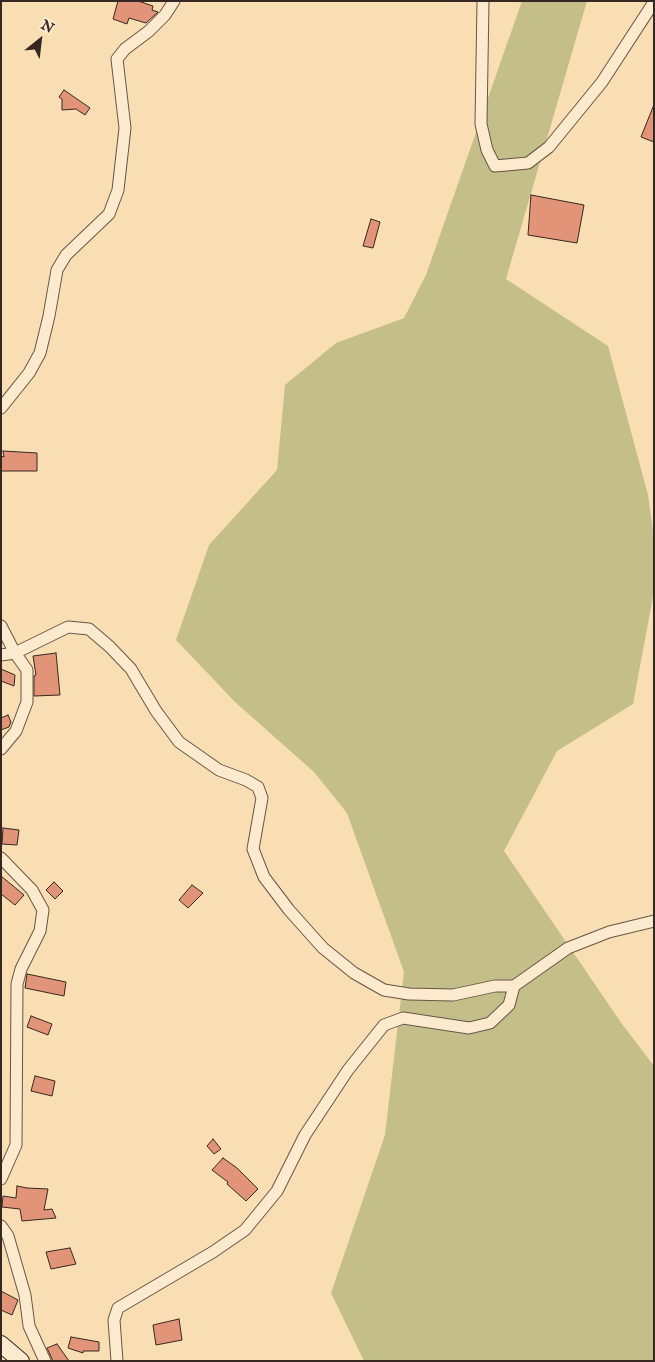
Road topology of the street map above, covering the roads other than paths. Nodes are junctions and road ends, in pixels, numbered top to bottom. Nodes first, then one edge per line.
1 (174, 1) edge
2 (483, 1) edge
3 (654, 2) edge
4 (1, 408) edge
5 (1, 626) edge
6 (14, 653) junction
7 (1, 655) edge
8 (1, 749) edge
9 (1, 858) edge
10 (654, 921) edge
11 (514, 986) junction
12 (1, 1179) edge
13 (1, 1226) edge
14 (1, 1344) edge
15 (21, 1361) edge
16 (45, 1361) edge
17 (118, 1361) edge

1 - 4 street
2 - 3 street
5 - 6 street
6 - 7 street
6 - 8 street
6 - 11 street
9 - 12 street
10 - 11 street
11 - 17 street
13 - 16 street
14 - 15 main road

